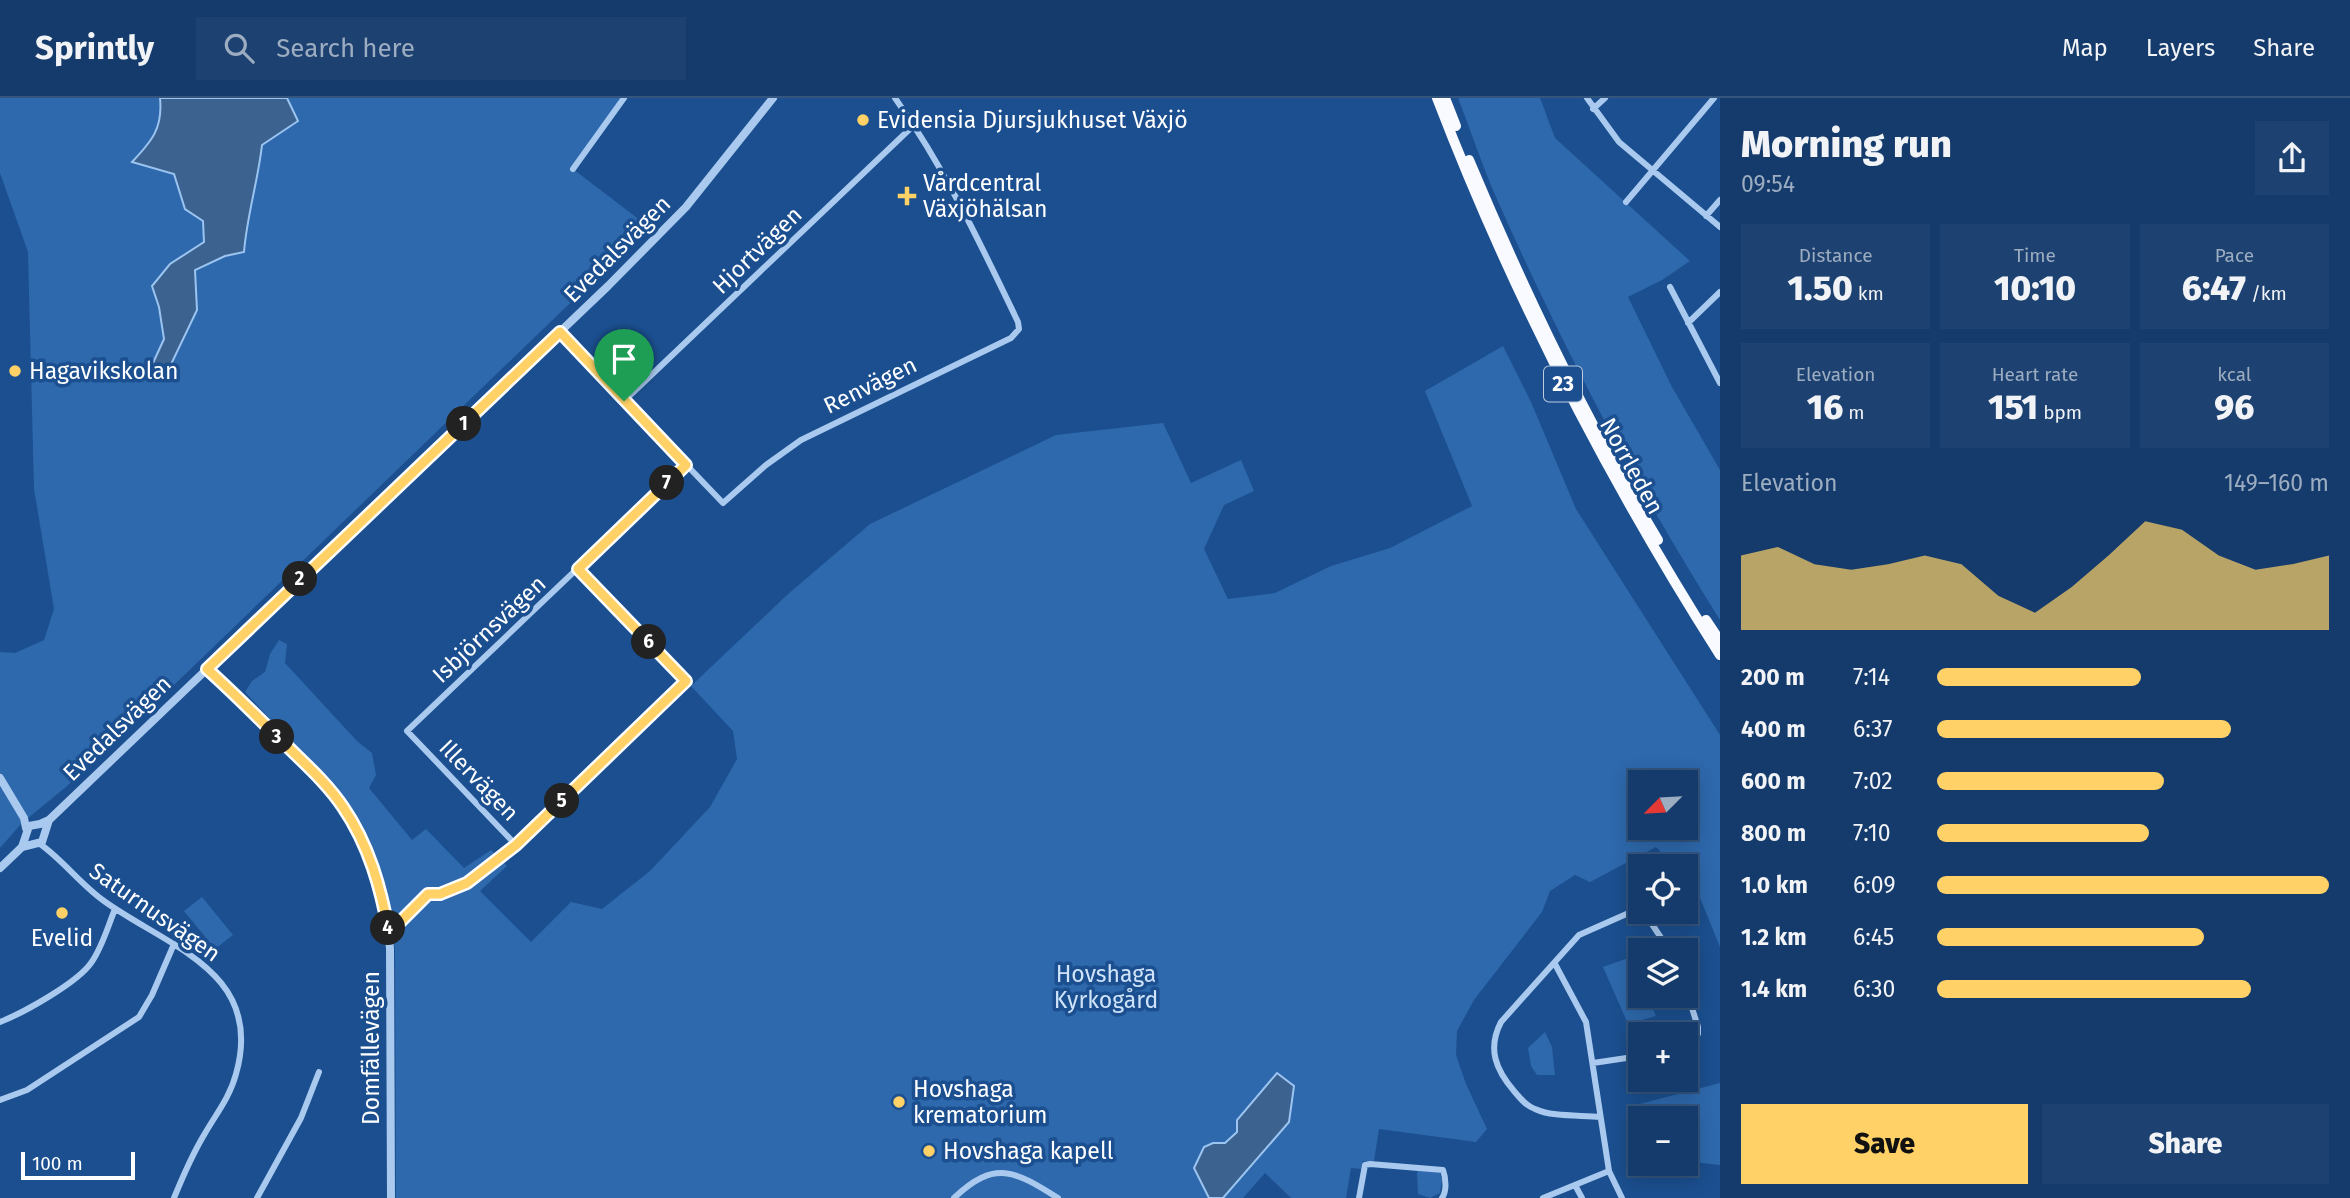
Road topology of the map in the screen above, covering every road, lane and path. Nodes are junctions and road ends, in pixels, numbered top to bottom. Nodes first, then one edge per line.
1 (624, 98) edge
2 (773, 98) edge
3 (895, 98) edge
4 (1437, 98) edge
5 (1445, 98) edge
6 (1587, 98) edge
7 (1605, 98) edge
8 (1714, 98) edge
9 (1593, 109) junction
10 (914, 124) junction
11 (573, 169) dead end
12 (1651, 172) junction
13 (1720, 200) edge
14 (1626, 202) dead end
15 (1706, 216) junction
16 (1720, 227) edge
17 (1670, 287) dead end
18 (1720, 292) edge
19 (1688, 323) junction
20 (560, 332) junction
21 (1720, 383) edge
22 (624, 401) junction
23 (686, 465) junction
24 (578, 569) junction
25 (1720, 641) edge
26 (1720, 655) edge
27 (207, 669) junction
28 (407, 731) joint
29 (0, 778) edge
30 (49, 820) junction
31 (31, 828) junction
32 (41, 840) junction
33 (516, 845) junction
34 (22, 847) junction
35 (0, 868) edge
36 (115, 909) junction
37 (1628, 913) edge
38 (389, 933) junction
39 (174, 944) junction
40 (1555, 964) junction
41 (0, 1022) edge
42 (1628, 1058) edge
43 (1593, 1063) junction
44 (319, 1072) dead end
45 (0, 1100) edge
46 (1600, 1117) junction
47 (1609, 1171) junction
48 (1575, 1185) junction
49 (174, 1198) edge
50 (257, 1198) edge
51 (391, 1198) edge
52 (954, 1198) edge
53 (1058, 1198) edge
54 (1359, 1198) edge
55 (1442, 1198) edge
56 (1543, 1198) edge
57 (1582, 1198) edge
58 (1622, 1198) edge

1 - 11 street
2 - 20 street, Evedalsvägen
3 - 10 street, Renvägen
4 - 26 highway, Norrleden / 23
5 - 25 highway, Norrleden / 23
6 - 9 street
7 - 9 street
8 - 12 street
9 - 12 street
10 - 22 street, Hjortvägen
10 - 23 street, Renvägen
12 - 14 street
12 - 15 street
13 - 15 street
15 - 16 street
17 - 19 street
18 - 19 street
19 - 21 street
20 - 22 street, Renvägen
20 - 27 street, Evedalsvägen
22 - 23 street, Renvägen
23 - 24 street, Isbjörnsvägen
24 - 28 street, Isbjörnsvägen
24 - 33 street, Illervägen
27 - 30 street, Evedalsvägen
27 - 38 street, Domfällevägen
28 - 33 street, Illervägen
29 - 31 street
30 - 31 street, Evedalsvägen
30 - 32 street
31 - 32 street
31 - 32 street
31 - 34 street
32 - 34 street
32 - 36 street, Saturnusvägen
33 - 38 street
34 - 35 street
36 - 39 street, Saturnusvägen
36 - 41 street
37 - 40 street
38 - 51 street, Domfällevägen
39 - 45 street
39 - 49 street, Saturnusvägen
40 - 43 street
40 - 46 street
42 - 43 street
43 - 46 street
44 - 50 street
46 - 47 street
47 - 48 street
47 - 58 street
48 - 56 street
48 - 57 street
52 - 53 street
54 - 55 street

